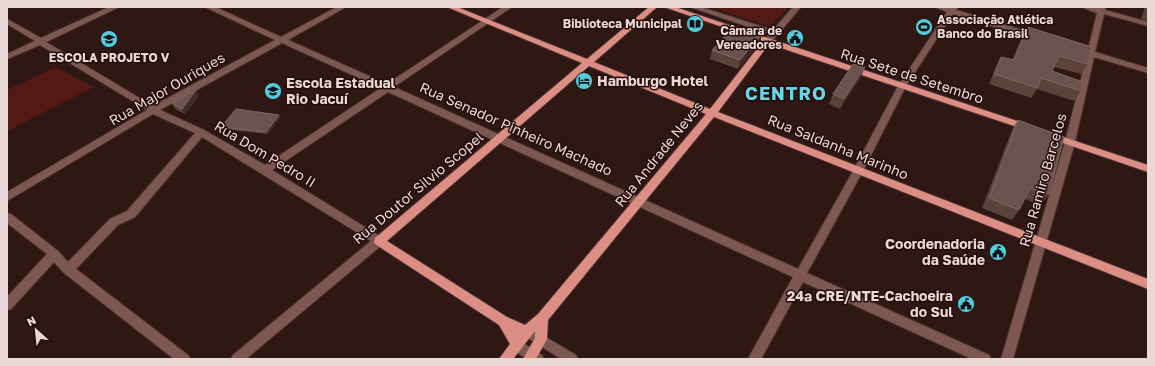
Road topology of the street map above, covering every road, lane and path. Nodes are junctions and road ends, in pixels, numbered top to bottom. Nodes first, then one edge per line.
1 (115, 7) edge
2 (209, 7) edge
3 (342, 7) edge
4 (451, 7) edge
5 (508, 7) edge
6 (653, 7) edge
7 (668, 7) edge
8 (694, 7) edge
9 (797, 7) edge
10 (939, 7) edge
11 (1085, 7) edge
12 (953, 9) edge
13 (1101, 9) edge
14 (709, 12) junction
15 (702, 19) junction
16 (7, 21) edge
17 (487, 21) junction
18 (1148, 24) edge
19 (774, 33) junction
20 (281, 40) junction
21 (1048, 40) edge
22 (40, 41) junction
23 (767, 41) junction
24 (1077, 50) edge
25 (1092, 54) junction
26 (7, 57) edge
27 (588, 62) junction
28 (1148, 71) edge
29 (902, 86) junction
30 (388, 88) junction
31 (153, 110) junction
32 (712, 113) junction
33 (201, 132) junction
34 (499, 139) junction
35 (1070, 142) junction
36 (1148, 169) edge
37 (265, 170) junction
38 (858, 171) junction
39 (7, 197) edge
40 (639, 201) junction
41 (7, 217) edge
42 (379, 241) junction
43 (1041, 243) junction
44 (54, 254) junction
45 (68, 270) junction
46 (799, 276) junction
47 (1148, 284) edge
48 (7, 305) edge
49 (542, 318) junction
50 (503, 321) junction
51 (527, 331) junction
52 (541, 339) junction
53 (517, 345) junction
54 (533, 358) edge
55 (184, 359) edge
56 (237, 359) edge
57 (505, 359) edge
58 (572, 359) edge
59 (754, 359) edge
60 (985, 359) edge
61 (1007, 359) edge

1 - 22 street
2 - 20 street, Rua Senador Pinheiro Machado
3 - 20 street, Rua Major Ouriques
4 - 17 main road, Rua Saldanha Marinho
5 - 17 street
6 - 27 main road, Rua Doutor Silvio Scopel
7 - 15 main road, Rua Sete de Setembro
8 - 14 street
9 - 19 street, Rua Andrade Neves
10 - 12 street
11 - 13 street
12 - 21 street
12 - 29 street
13 - 18 street
13 - 25 street, Rua Ramiro Barcelos
14 - 15 street
14 - 19 street
15 - 23 main road, Rua Sete de Setembro
16 - 22 street, Rua Dom Pedro II
17 - 27 main road, Rua Saldanha Marinho
17 - 30 street
19 - 23 street, Rua Andrade Neves
20 - 30 street, Rua Senador Pinheiro Machado
20 - 31 street, Rua Major Ouriques
22 - 26 street
22 - 31 street, Rua Dom Pedro II
23 - 29 main road, Rua Sete de Setembro
23 - 32 main road, Rua Andrade Neves
24 - 25 street
25 - 28 street
25 - 35 street, Rua Ramiro Barcelos
27 - 32 main road, Rua Saldanha Marinho
27 - 34 main road, Rua Doutor Silvio Scopel
29 - 35 main road, Rua Sete de Setembro
29 - 38 street
30 - 34 street, Rua Senador Pinheiro Machado
30 - 37 street
31 - 33 street, Rua Dom Pedro II
31 - 39 street, Rua Major Ouriques
32 - 38 main road, Rua Saldanha Marinho
32 - 40 main road, Rua Andrade Neves
33 - 37 street, Rua Dom Pedro II
33 - 45 street
34 - 40 street, Rua Senador Pinheiro Machado
34 - 42 main road, Rua Doutor Silvio Scopel
35 - 36 main road, Rua Sete de Setembro
35 - 43 street, Rua Ramiro Barcelos
37 - 42 street, Rua Dom Pedro II
38 - 43 main road, Rua Saldanha Marinho
38 - 46 street
40 - 46 street, Rua Senador Pinheiro Machado
40 - 49 main road, Rua Andrade Neves
41 - 44 street
42 - 50 main road, Rua Dom Pedro II
42 - 56 street, Rua Doutor Silvio Scopel
43 - 47 main road, Rua Saldanha Marinho
43 - 61 street, Rua Ramiro Barcelos
44 - 45 street
44 - 48 street
45 - 55 street
46 - 59 street
46 - 60 street, Rua Senador Pinheiro Machado
49 - 51 main road, Rua Andrade Neves
49 - 52 main road
50 - 51 main road, Rua Dom Pedro II
50 - 53 main road, Rua Dom Pedro II
51 - 52 street, Rua Dom Pedro II
51 - 53 main road, Rua Andrade Neves
52 - 54 main road
52 - 58 street, Rua Dom Pedro II
53 - 54 street, Rua Dom Pedro II
53 - 57 main road, Rua Andrade Neves

